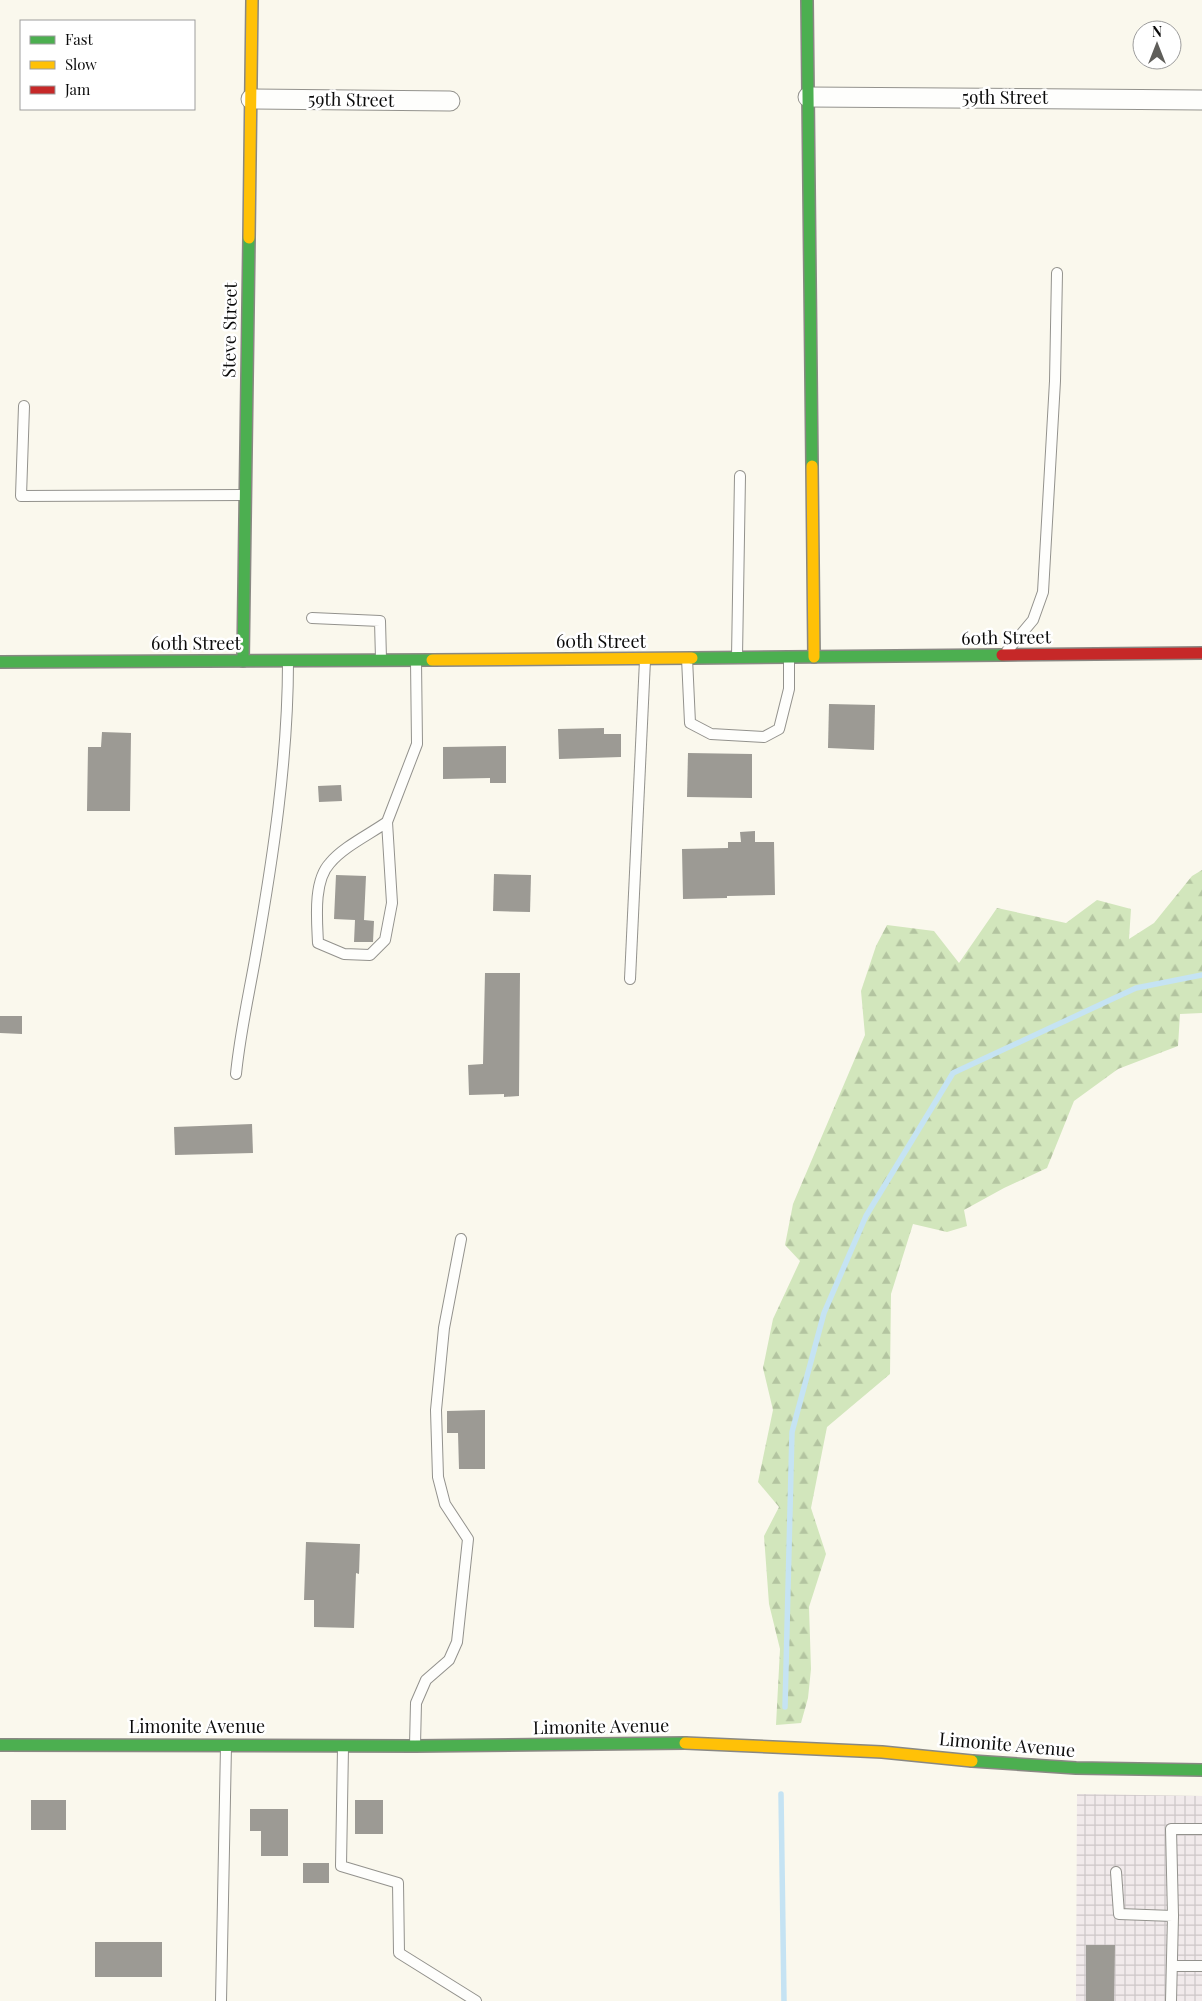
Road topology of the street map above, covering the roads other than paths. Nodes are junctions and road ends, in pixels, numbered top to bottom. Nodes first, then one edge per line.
1 (252, 0) edge
2 (807, 0) edge
3 (808, 97) junction
4 (251, 99) junction
5 (1202, 100) edge
6 (450, 101) dead end
7 (1057, 273) dead end
8 (24, 406) dead end
9 (740, 476) dead end
10 (245, 495) junction
11 (312, 618) dead end
12 (1202, 653) edge
13 (1003, 655) junction
14 (789, 657) junction
15 (814, 657) junction
16 (687, 658) junction
17 (737, 658) junction
18 (645, 659) junction
19 (381, 660) junction
20 (416, 660) junction
21 (243, 661) junction
22 (288, 661) junction
23 (0, 662) edge
24 (387, 822) junction
25 (630, 979) dead end
26 (236, 1074) dead end
27 (461, 1239) dead end
28 (0, 1745) edge
29 (226, 1745) junction
30 (343, 1746) junction
31 (415, 1746) junction
32 (1202, 1770) edge
33 (1202, 1829) edge
34 (1116, 1872) dead end
35 (1172, 1916) junction
36 (1172, 1966) junction
37 (1202, 1966) edge
38 (221, 2001) edge
39 (476, 2001) edge
40 (1172, 2001) edge

1 - 4 street, Steve Street
2 - 3 street
3 - 5 street, 59th Street
3 - 15 street
4 - 6 street, 59th Street
4 - 10 street, Steve Street
7 - 13 lane
8 - 10 lane
9 - 17 lane
10 - 21 street, Steve Street
11 - 19 lane
12 - 13 street, 60th Street
13 - 15 street, 60th Street
14 - 15 street, 60th Street
14 - 16 lane
14 - 17 street, 60th Street
16 - 17 street, 60th Street
16 - 18 street, 60th Street
18 - 20 street, 60th Street
18 - 25 lane
19 - 20 street, 60th Street
19 - 22 street, 60th Street
20 - 24 lane
21 - 22 street, 60th Street
21 - 23 street, 60th Street
22 - 26 lane
24 - 24 lane
27 - 31 lane
28 - 29 street, Limonite Avenue
29 - 30 street, Limonite Avenue
29 - 38 lane
30 - 31 street, Limonite Avenue
30 - 39 lane
31 - 32 street, Limonite Avenue
33 - 35 lane
34 - 35 lane
35 - 36 lane
36 - 37 lane
36 - 40 lane

